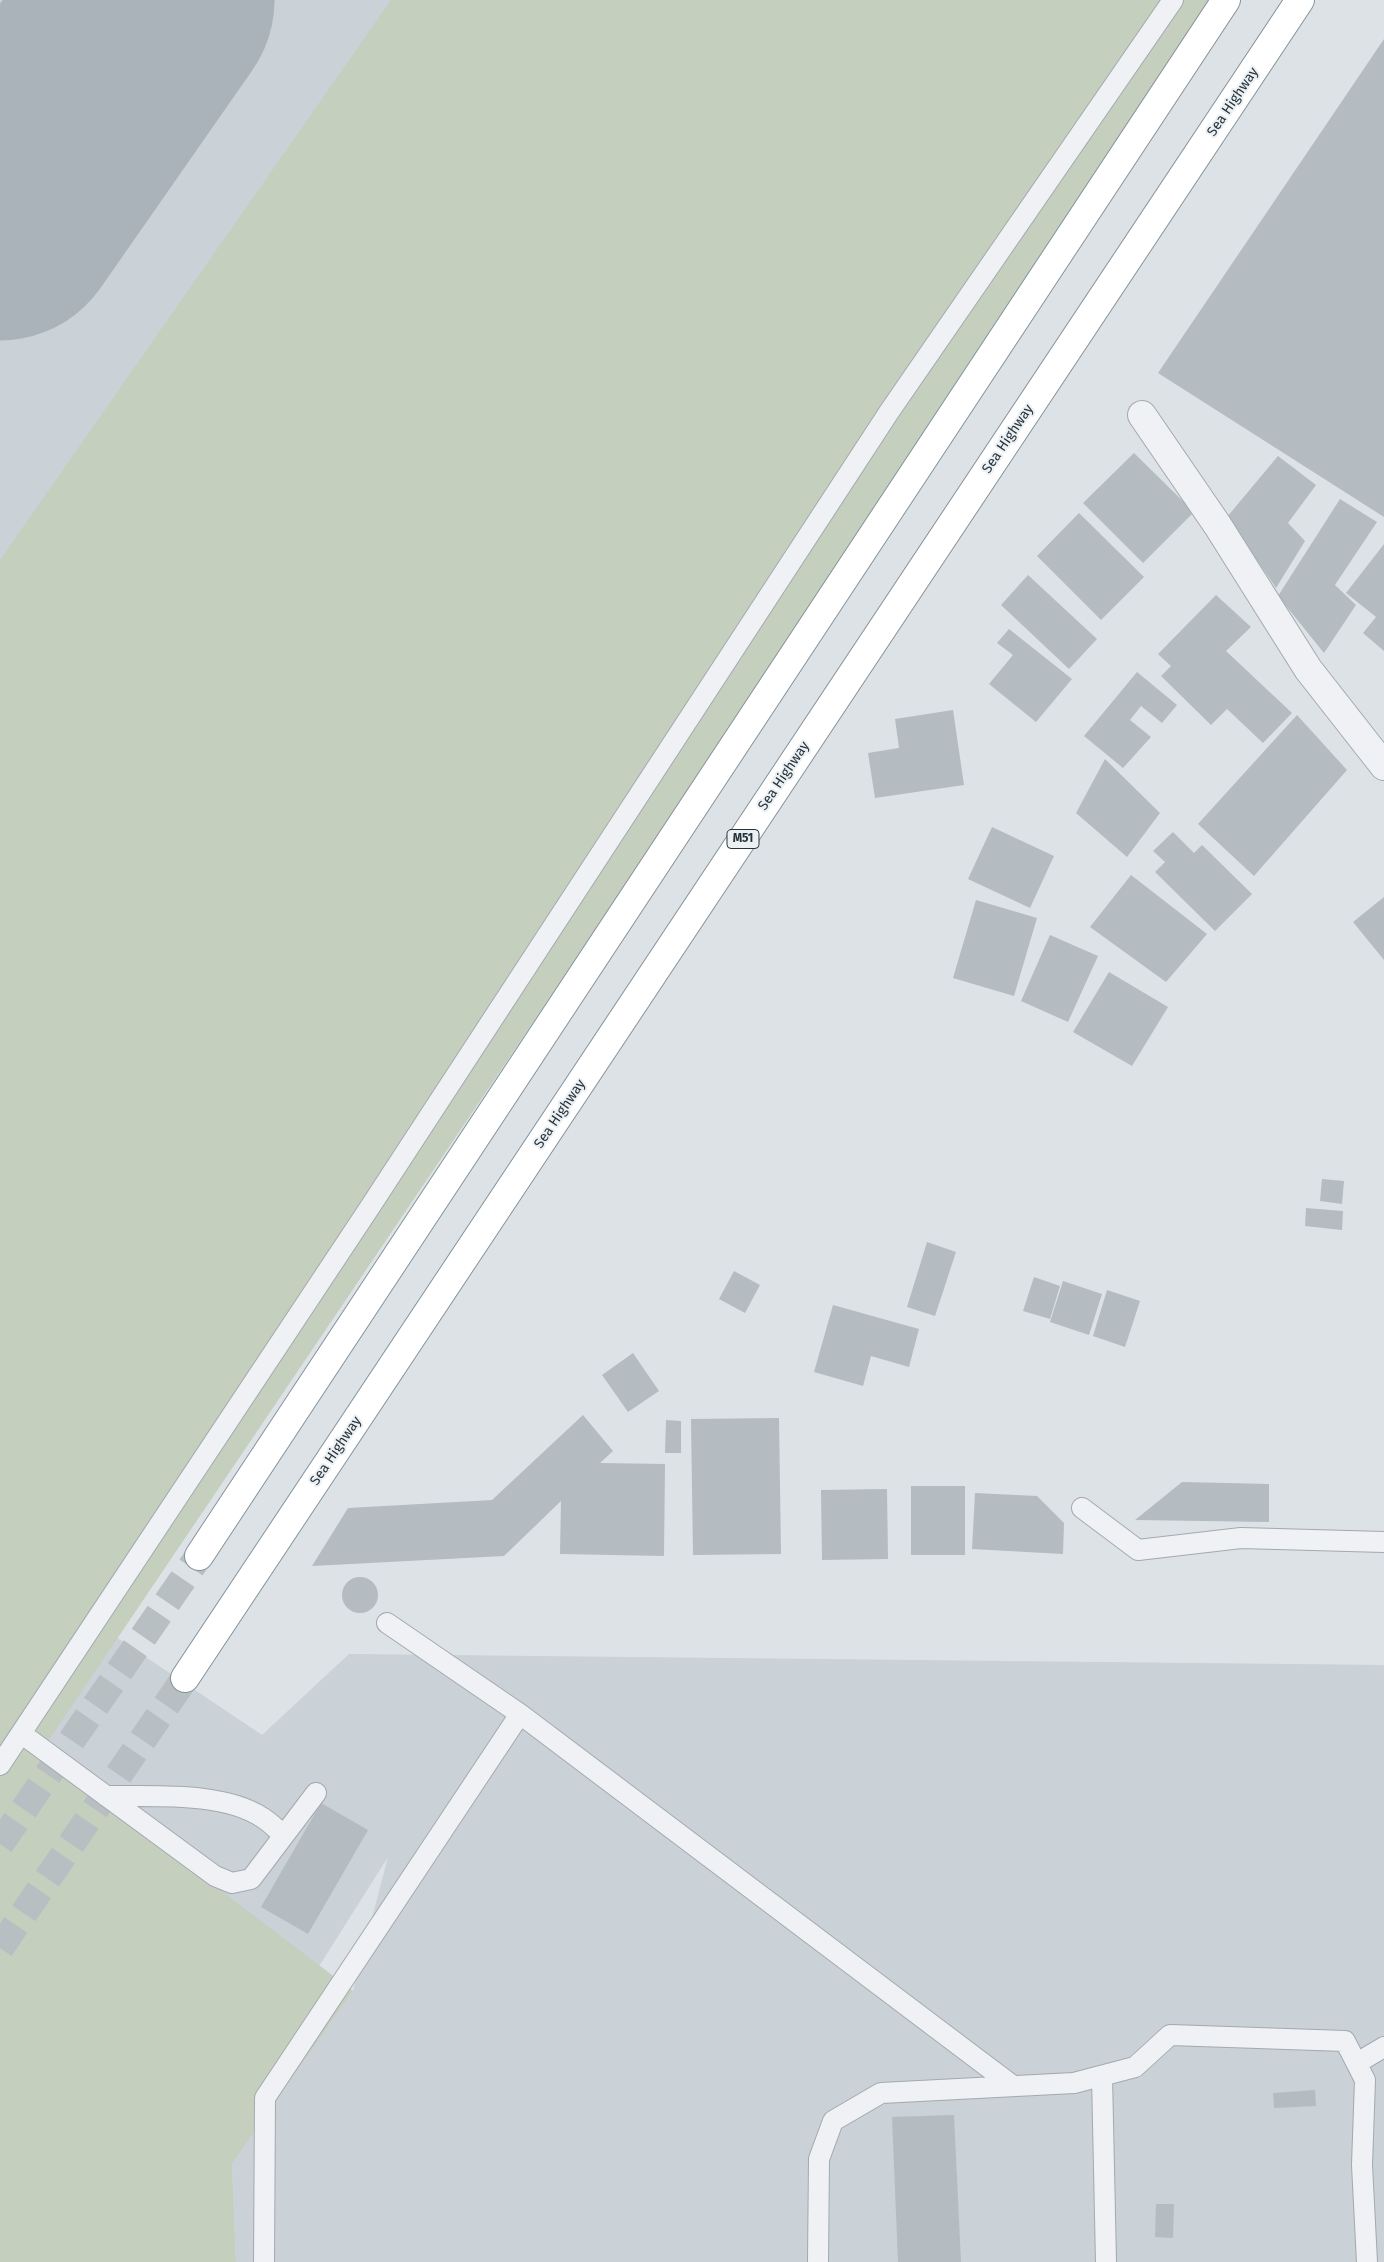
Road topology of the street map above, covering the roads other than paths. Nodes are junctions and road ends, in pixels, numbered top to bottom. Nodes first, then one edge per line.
1 (1173, 0) edge
2 (1226, 0) edge
3 (1300, 0) edge
4 (1142, 415) dead end
5 (1384, 766) edge
6 (1082, 1508) dead end
7 (1384, 1542) edge
8 (199, 1556) tunnel mouth
9 (387, 1623) dead end
10 (186, 1678) tunnel mouth
11 (520, 1714) junction
12 (22, 1734) junction
13 (0, 1764) edge
14 (316, 1793) dead end
15 (106, 1796) junction
16 (284, 1835) junction
17 (1384, 2047) edge
18 (1357, 2063) junction
19 (1102, 2076) junction
20 (1013, 2086) junction
21 (264, 2262) edge
22 (818, 2262) edge
23 (1106, 2262) edge
24 (1368, 2262) edge

1 - 12 lane
2 - 8 highway
3 - 10 highway, Sea Highway / M51
4 - 5 street
6 - 7 lane
9 - 11 lane
11 - 20 lane
11 - 21 lane
12 - 13 lane
12 - 15 lane
14 - 16 lane
15 - 16 lane
15 - 16 lane
17 - 18 lane
18 - 19 lane
18 - 24 lane
19 - 20 lane
19 - 23 lane
20 - 22 lane

